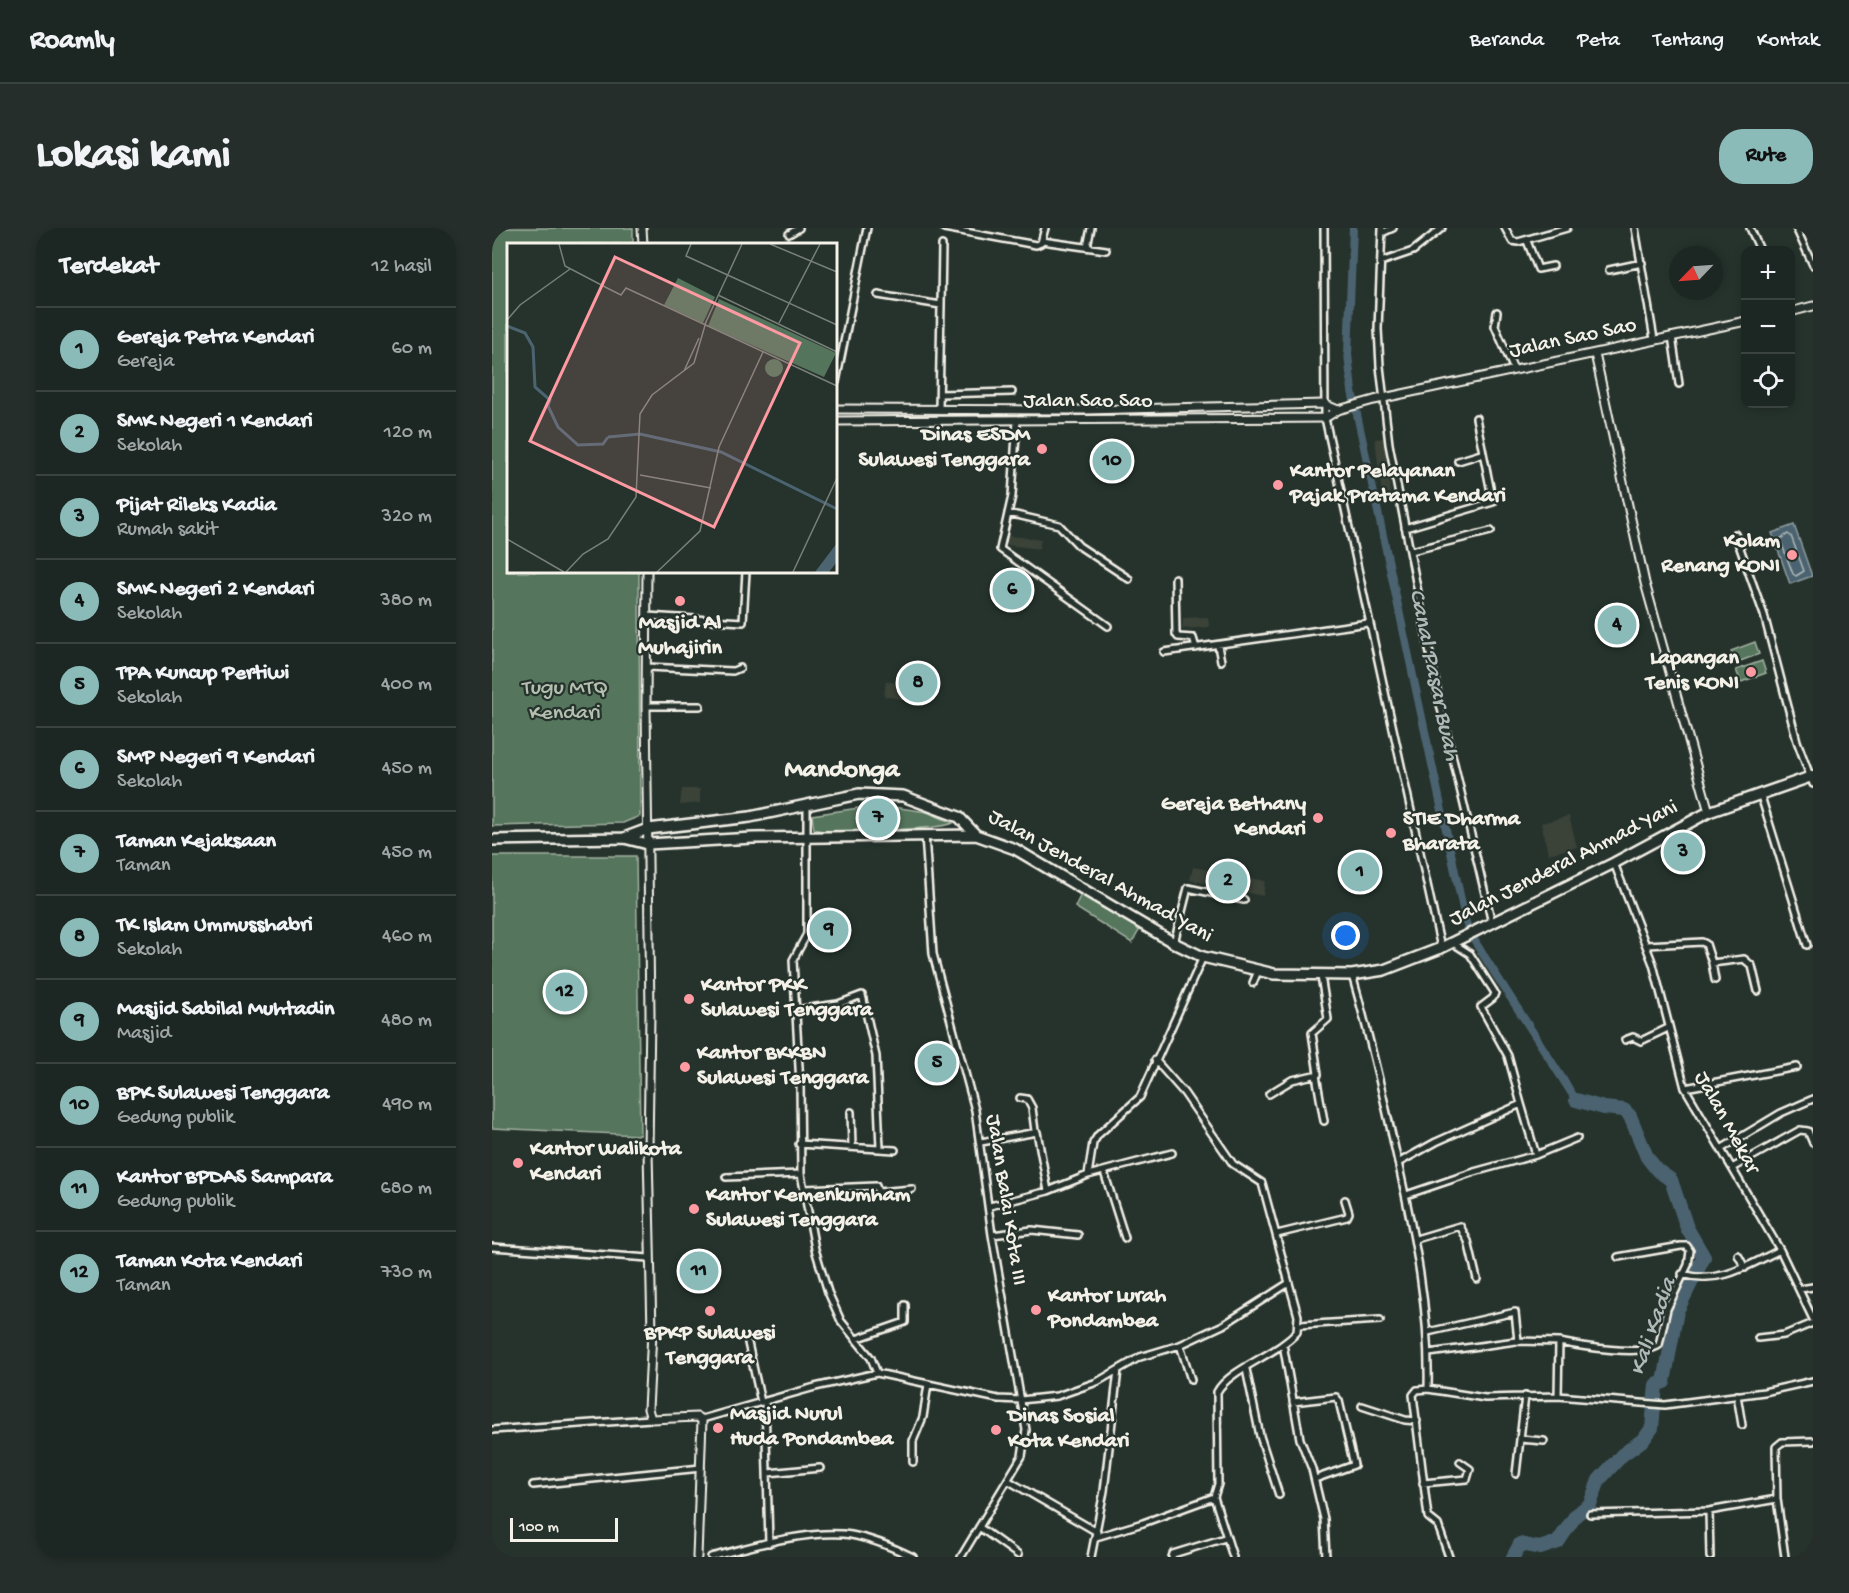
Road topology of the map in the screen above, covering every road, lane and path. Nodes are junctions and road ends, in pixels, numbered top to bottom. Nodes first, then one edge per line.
1 (642, 228) edge
2 (799, 228) edge
3 (867, 228) edge
4 (944, 228) edge
5 (1045, 228) edge
6 (1091, 228) edge
7 (1324, 228) edge
8 (1393, 228) edge
9 (1442, 228) edge
10 (1505, 228) edge
11 (1567, 228) edge
12 (1635, 228) edge
13 (1750, 228) edge
14 (1796, 228) edge
15 (1382, 231) edge
16 (789, 234) dead end
17 (1042, 241) junction
18 (1527, 241) junction
19 (643, 243) edge
20 (942, 245) dead end
21 (1758, 246) edge
22 (1087, 247) junction
23 (1106, 250) dead end
24 (1380, 262) junction
25 (1642, 263) junction
26 (1813, 265) edge
27 (1553, 266) dead end
28 (1610, 270) dead end
29 (878, 295) dead end
30 (941, 305) junction
31 (1813, 306) edge
32 (1795, 311) edge
33 (1497, 312) dead end
34 (1741, 322) edge
35 (1672, 336) junction
36 (1654, 339) junction
37 (1595, 354) junction
38 (1514, 370) junction
39 (837, 377) edge
40 (1679, 384) dead end
41 (1012, 392) dead end
42 (940, 394) junction
43 (1383, 398) junction
44 (1324, 404) junction
45 (837, 409) edge
46 (939, 409) junction
47 (1338, 410) junction
48 (1325, 418) junction
49 (1476, 418) dead end
50 (1017, 420) junction
51 (837, 421) edge
52 (1481, 454) junction
53 (1458, 461) dead end
54 (1008, 513) junction
55 (1405, 528) junction
56 (1491, 531) dead end
57 (1735, 534) dead end
58 (1411, 551) junction
59 (647, 573) edge
60 (746, 573) edge
61 (1175, 578) dead end
62 (1129, 579) dead end
63 (647, 616) junction
64 (1368, 623) junction
65 (1108, 626) dead end
66 (1218, 646) junction
67 (1196, 648) junction
68 (1164, 652) dead end
69 (1221, 661) dead end
70 (646, 667) junction
71 (740, 668) dead end
72 (646, 706) junction
73 (700, 706) dead end
74 (1812, 779) edge
75 (1760, 793) junction
76 (807, 806) junction
77 (1709, 812) junction
78 (959, 817) junction
79 (648, 829) junction
80 (925, 835) junction
81 (976, 835) junction
82 (952, 836) junction
83 (807, 837) junction
84 (624, 838) junction
85 (492, 840) edge
86 (648, 844) junction
87 (1614, 863) junction
88 (1244, 900) dead end
89 (1487, 924) junction
90 (1455, 941) junction
91 (1174, 943) junction
92 (1647, 945) junction
93 (1807, 945) dead end
94 (1441, 948) junction
95 (1203, 957) junction
96 (1712, 963) junction
97 (1258, 971) junction
98 (1352, 975) junction
99 (1321, 976) junction
100 (1715, 980) dead end
101 (1253, 983) dead end
102 (1758, 991) dead end
103 (795, 1010) junction
104 (1668, 1028) junction
105 (1625, 1040) dead end
106 (1155, 1060) junction
107 (1797, 1067) dead end
108 (1316, 1075) junction
109 (1684, 1088) junction
110 (1269, 1094) dead end
111 (1020, 1098) dead end
112 (1813, 1099) edge
113 (1521, 1104) junction
114 (851, 1112) dead end
115 (1324, 1121) dead end
116 (1035, 1131) junction
117 (1577, 1138) dead end
118 (981, 1142) junction
119 (1813, 1143) edge
120 (799, 1144) junction
121 (852, 1146) junction
122 (880, 1148) junction
123 (1721, 1149) junction
124 (895, 1150) dead end
125 (1172, 1153) dead end
126 (1536, 1155) junction
127 (1398, 1163) junction
128 (1732, 1168) junction
129 (1104, 1172) junction
130 (801, 1174) junction
131 (1088, 1175) junction
132 (726, 1178) dead end
133 (804, 1189) junction
134 (912, 1189) dead end
135 (1048, 1191) junction
136 (1406, 1196) junction
137 (1345, 1200) dead end
138 (990, 1206) junction
139 (1277, 1234) junction
140 (992, 1235) junction
141 (1078, 1235) dead end
142 (1125, 1238) dead end
143 (1416, 1239) junction
144 (492, 1247) edge
145 (1780, 1250) junction
146 (1738, 1255) dead end
147 (1618, 1257) dead end
148 (649, 1258) junction
149 (1745, 1268) junction
150 (1683, 1274) junction
151 (1477, 1279) dead end
152 (1288, 1283) junction
153 (1813, 1287) edge
154 (1800, 1289) junction
155 (905, 1305) dead end
156 (1813, 1318) edge
157 (1380, 1320) dead end
158 (1813, 1323) edge
159 (1299, 1325) junction
160 (1428, 1332) junction
161 (1758, 1338) dead end
162 (856, 1340) junction
163 (1518, 1341) junction
164 (1559, 1342) junction
165 (748, 1343) dead end
166 (1283, 1344) junction
167 (1180, 1346) junction
168 (1429, 1353) junction
169 (1246, 1369) junction
170 (1118, 1370) junction
171 (877, 1373) junction
172 (1191, 1380) dead end
173 (1813, 1381) edge
174 (928, 1384) junction
175 (1428, 1389) junction
176 (1737, 1395) junction
177 (1525, 1396) junction
178 (1558, 1396) junction
179 (1021, 1400) junction
180 (763, 1402) junction
181 (1293, 1402) junction
182 (1362, 1406) dead end
183 (651, 1419) junction
184 (702, 1419) junction
185 (1417, 1421) junction
186 (1742, 1425) dead end
187 (492, 1430) edge
188 (1520, 1439) junction
189 (1544, 1441) dead end
190 (1813, 1441) edge
191 (913, 1462) dead end
192 (1460, 1462) dead end
193 (700, 1468) junction
194 (820, 1468) dead end
195 (768, 1473) junction
196 (1516, 1474) dead end
197 (1315, 1479) junction
198 (1009, 1481) junction
199 (1423, 1484) junction
200 (533, 1485) dead end
201 (1279, 1495) dead end
202 (1214, 1497) junction
203 (1777, 1499) junction
204 (1709, 1511) junction
205 (1590, 1514) dead end
206 (979, 1527) junction
207 (1096, 1534) junction
208 (1225, 1538) junction
209 (769, 1544) junction
210 (1018, 1555) dead end
211 (697, 1557) edge
212 (711, 1557) edge
213 (913, 1557) edge
214 (961, 1557) edge
215 (1091, 1557) edge
216 (1172, 1557) edge
217 (1233, 1557) edge
218 (1326, 1557) edge
219 (1449, 1557) edge
220 (1710, 1557) edge
221 (1785, 1557) edge

1 - 19 street
2 - 16 street
3 - 39 street
4 - 17 street
5 - 17 street
6 - 22 street
7 - 44 street
8 - 15 street
9 - 24 street
10 - 18 street
11 - 18 street
12 - 25 street
13 - 21 street
14 - 26 street
15 - 24 street
17 - 22 street
18 - 27 street
20 - 30 street
22 - 23 street
24 - 43 street
25 - 28 street
25 - 36 street
29 - 30 street
30 - 42 street
31 - 32 street
33 - 38 street
34 - 35 street, Jalan Sao Sao
35 - 36 street, Jalan Sao Sao
35 - 40 street
36 - 37 street, Jalan Sao Sao
37 - 38 street, Jalan Sao Sao
37 - 77 street
38 - 43 street, Jalan Sao Sao
41 - 42 street
42 - 46 street
43 - 47 street, Jalan Sao Sao
43 - 55 street
44 - 46 street, Jalan Sao Sao
44 - 47 street, Jalan Sao Sao
44 - 48 street
45 - 46 street, Jalan Sao Sao
47 - 48 street, Jalan Sao Sao
48 - 50 street, Jalan Sao Sao
48 - 64 street
49 - 52 street
50 - 51 street, Jalan Sao Sao
50 - 54 street
52 - 53 street
52 - 55 street
54 - 62 street
54 - 65 street
55 - 58 street
56 - 58 street
57 - 74 street
58 - 89 street
59 - 63 street
60 - 63 street
61 - 67 street
63 - 70 street
64 - 66 street
64 - 94 street
66 - 67 street
66 - 69 street
67 - 68 street
70 - 71 street
70 - 72 street
72 - 73 street
72 - 79 street
74 - 75 highway, Jalan Jenderal Ahmad Yani
75 - 77 highway, Jalan Jenderal Ahmad Yani
75 - 93 street
76 - 78 highway, Jalan Jenderal Ahmad Yani
76 - 79 highway, Jalan Jenderal Ahmad Yani
76 - 83 street
77 - 87 highway, Jalan Jenderal Ahmad Yani
78 - 81 highway, Jalan Jenderal Ahmad Yani
78 - 82 highway
79 - 84 highway, Jalan Jenderal Ahmad Yani
79 - 86 street
80 - 82 highway
80 - 83 highway
80 - 118 street, Jalan Balai Kota III
81 - 82 highway
81 - 91 highway, Jalan Jenderal Ahmad Yani
83 - 86 highway
83 - 103 street
84 - 85 highway
84 - 86 highway
86 - 148 street
87 - 89 highway, Jalan Jenderal Ahmad Yani
87 - 92 street, Jalan Mekar
88 - 91 street
89 - 90 highway, Jalan Jenderal Ahmad Yani
90 - 94 highway, Jalan Jenderal Ahmad Yani
90 - 113 street
91 - 95 highway, Jalan Jenderal Ahmad Yani
92 - 96 street
92 - 104 street, Jalan Mekar
94 - 98 highway, Jalan Jenderal Ahmad Yani
95 - 97 highway, Jalan Jenderal Ahmad Yani
95 - 106 street
96 - 100 street
96 - 102 street
97 - 99 highway, Jalan Jenderal Ahmad Yani
97 - 101 street
98 - 99 highway, Jalan Jenderal Ahmad Yani
98 - 127 street
99 - 108 street
103 - 120 street
103 - 122 street
104 - 105 street
104 - 109 street, Jalan Mekar
106 - 131 street
106 - 139 street
107 - 109 street
108 - 110 street
108 - 115 street
109 - 123 street, Jalan Mekar
111 - 116 street
112 - 123 street
113 - 126 street
113 - 127 street
114 - 121 street
116 - 118 street
116 - 135 street
117 - 126 street
118 - 138 street, Jalan Balai Kota III
119 - 128 street
120 - 121 street
120 - 130 street
121 - 122 street
122 - 124 street
123 - 128 street, Jalan Mekar
125 - 129 street
126 - 136 street
127 - 136 street
128 - 145 street, Jalan Mekar
129 - 131 street
129 - 142 street
130 - 132 street
130 - 133 street
131 - 135 street
133 - 134 street
133 - 162 street
135 - 138 street
136 - 143 street
137 - 139 street
138 - 140 street, Jalan Balai Kota III
139 - 152 street
140 - 141 street
140 - 179 street, Jalan Balai Kota III
143 - 151 street
143 - 160 street
144 - 148 street
145 - 149 street
145 - 154 street, Jalan Mekar
146 - 149 street
147 - 150 street
148 - 183 street
149 - 150 street
150 - 164 street
152 - 159 street
152 - 167 street
153 - 154 street
154 - 156 street, Jalan Mekar
155 - 162 street
157 - 159 street
158 - 161 street
159 - 166 street
160 - 163 street
160 - 168 street
162 - 171 street
163 - 164 street
163 - 168 street
164 - 178 street
165 - 180 street
166 - 169 street
166 - 181 street
167 - 170 street
167 - 172 street
168 - 175 street
169 - 201 street
169 - 202 street
170 - 179 street
170 - 207 street
171 - 174 street
171 - 180 street
173 - 176 street
174 - 179 street
174 - 191 street
175 - 177 street
175 - 185 street
176 - 178 street
176 - 186 street
177 - 178 street
177 - 188 street
179 - 198 street, Jalan Balai Kota III
180 - 184 street
180 - 195 street
181 - 197 street
181 - 197 street
182 - 185 street
183 - 184 street
183 - 187 street
184 - 193 street
185 - 199 street
188 - 189 street
188 - 196 street
190 - 203 street
192 - 199 street
193 - 200 street
193 - 211 street
194 - 195 street
195 - 209 street
197 - 218 street
198 - 206 street, Jalan Balai Kota III
198 - 207 street
199 - 219 street
202 - 207 street
202 - 208 street
203 - 204 street
203 - 221 street
204 - 205 street
204 - 220 street
206 - 210 street
206 - 214 street, Jalan Balai Kota III
207 - 215 street
208 - 216 street
208 - 217 street
209 - 212 street
209 - 213 street

